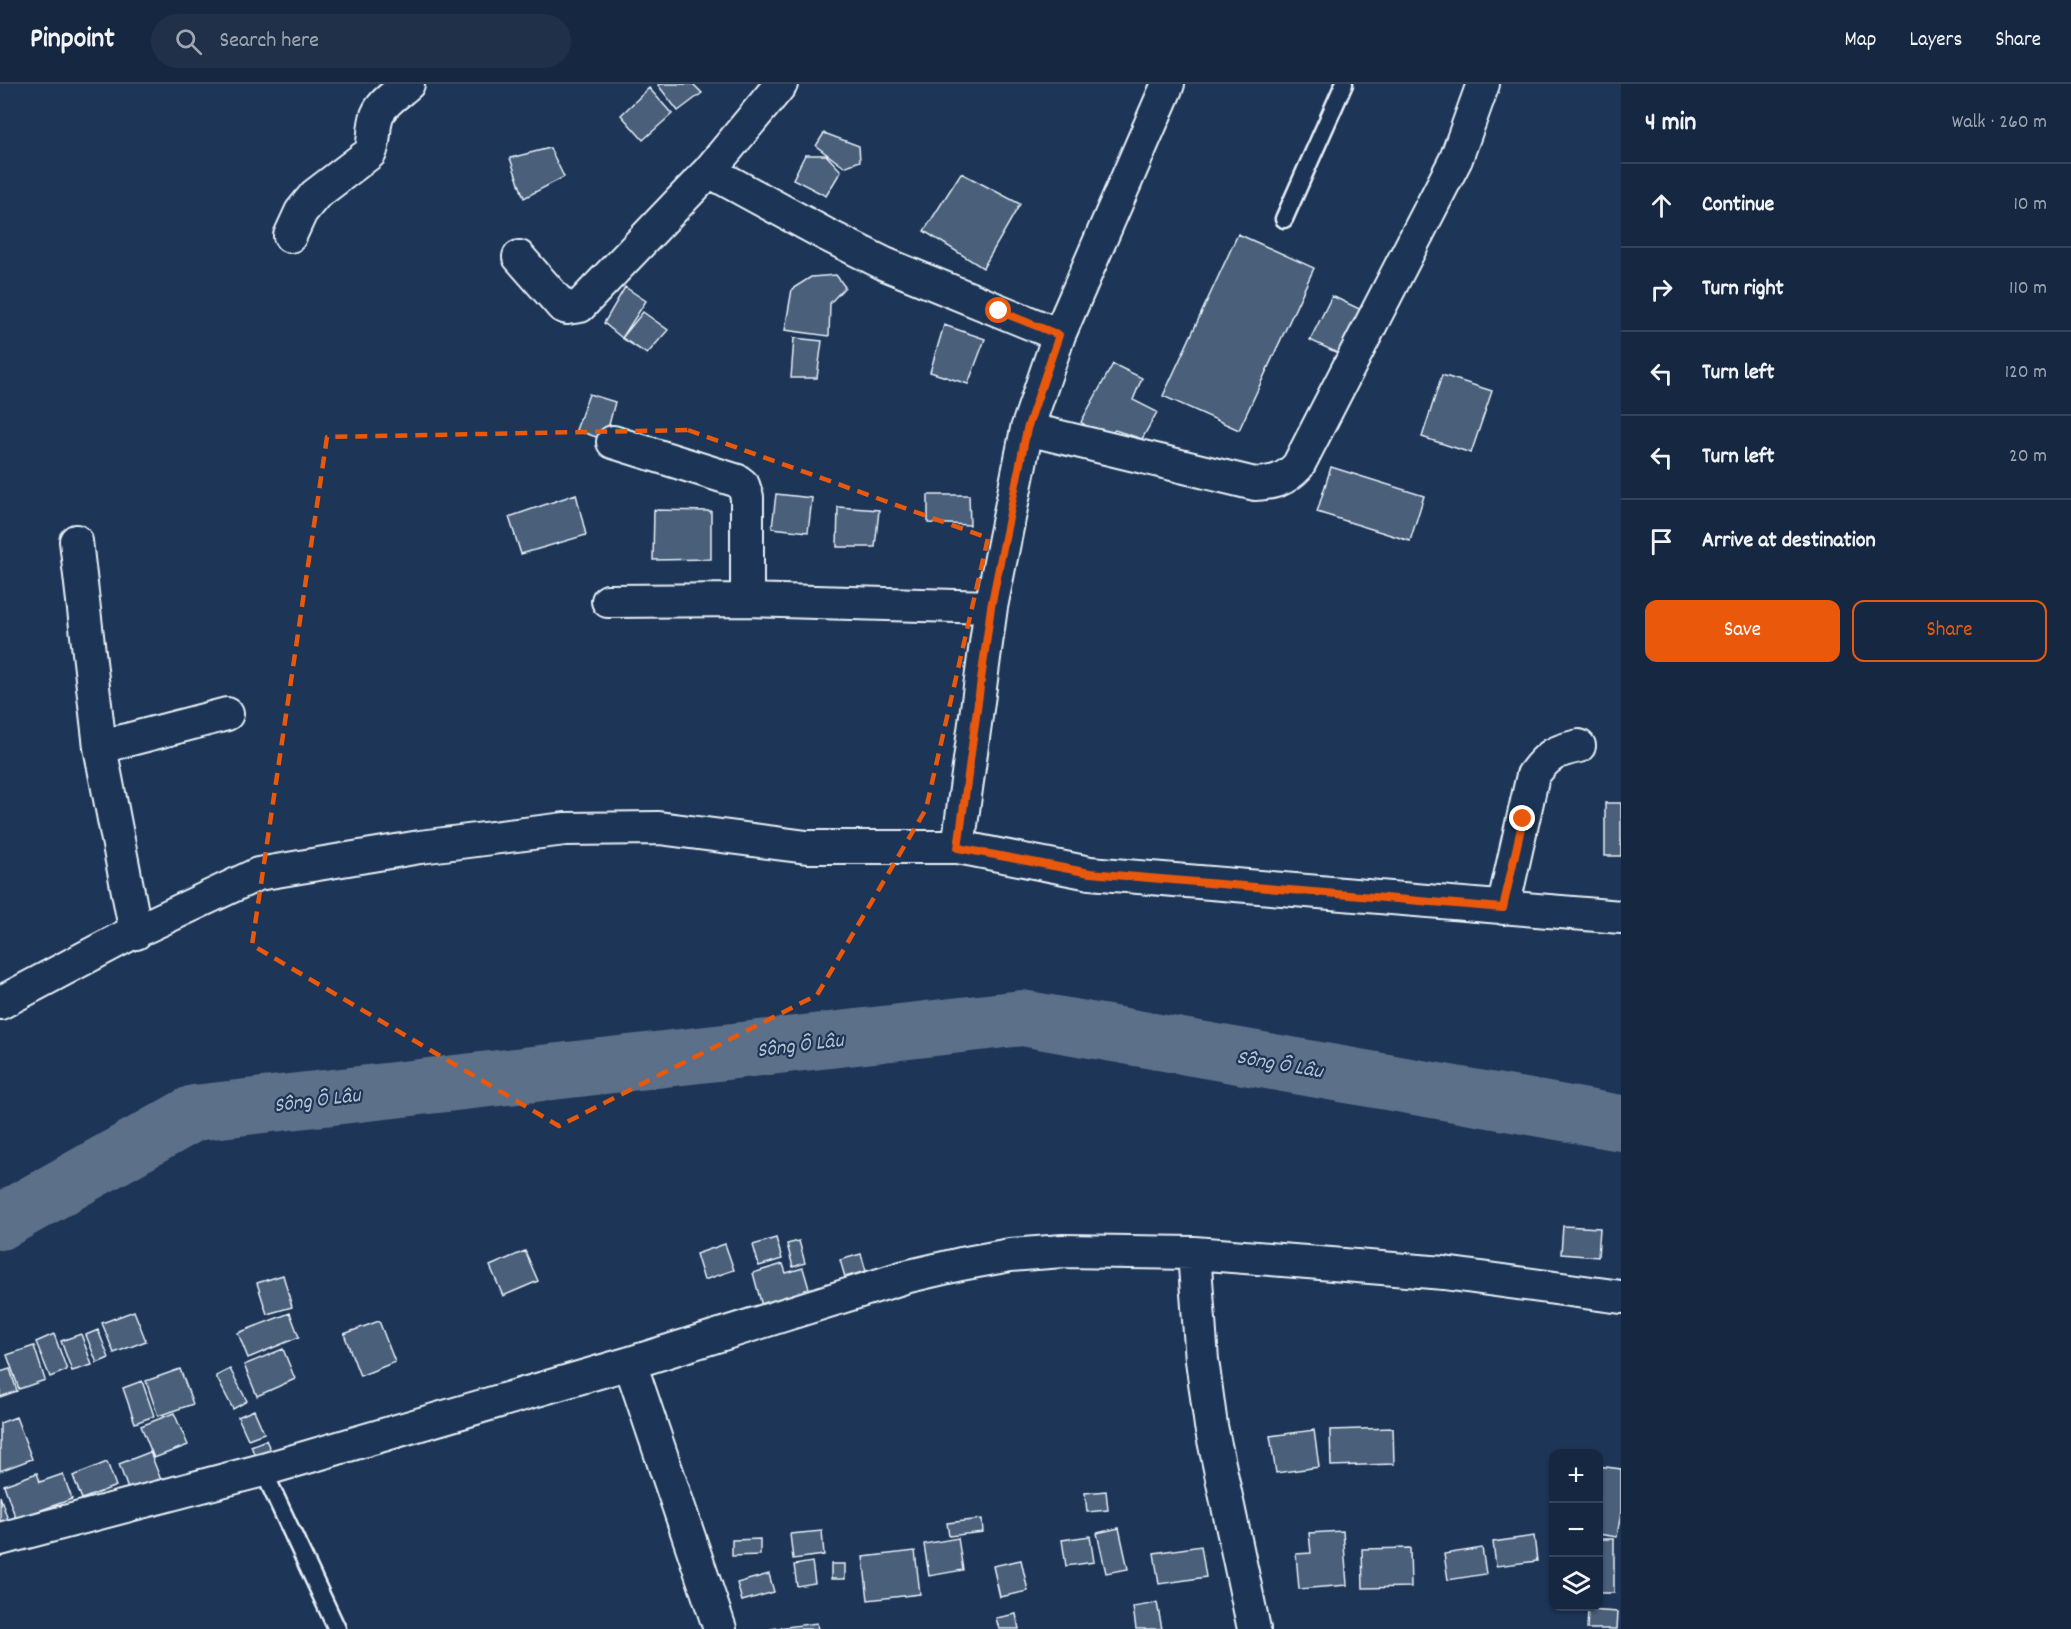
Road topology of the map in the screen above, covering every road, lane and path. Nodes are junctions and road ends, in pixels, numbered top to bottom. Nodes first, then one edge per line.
1 (408, 84) edge
2 (781, 84) edge
3 (1168, 84) edge
4 (1344, 84) edge
5 (1483, 84) edge
6 (709, 171) junction
7 (1284, 219) dead end
8 (290, 237) dead end
9 (519, 257) dead end
10 (1059, 335) junction
11 (1027, 429) junction
12 (613, 442) dead end
13 (75, 541) dead end
14 (747, 600) junction
15 (608, 601) dead end
16 (991, 607) junction
17 (227, 714) dead end
18 (1580, 746) dead end
19 (100, 747) junction
20 (958, 848) junction
21 (1503, 908) junction
22 (1621, 917) edge
23 (136, 933) junction
24 (0, 1003) edge
25 (1194, 1253) junction
26 (1621, 1297) edge
27 (630, 1363) junction
28 (263, 1470) junction
29 (0, 1539) edge
30 (337, 1629) edge
31 (720, 1629) edge
32 (1254, 1629) edge

1 - 8 street
2 - 6 street
3 - 10 street
4 - 7 lane
5 - 11 street
6 - 9 street
6 - 10 street
10 - 11 street
11 - 16 street
12 - 14 street
13 - 19 street
14 - 15 street
14 - 16 street
16 - 20 street
17 - 19 street
18 - 21 street
19 - 23 street
20 - 21 street
20 - 23 street
21 - 22 street
23 - 24 street
25 - 26 street
25 - 27 street
25 - 32 street
27 - 28 street
27 - 31 street
28 - 29 street
28 - 30 lane

